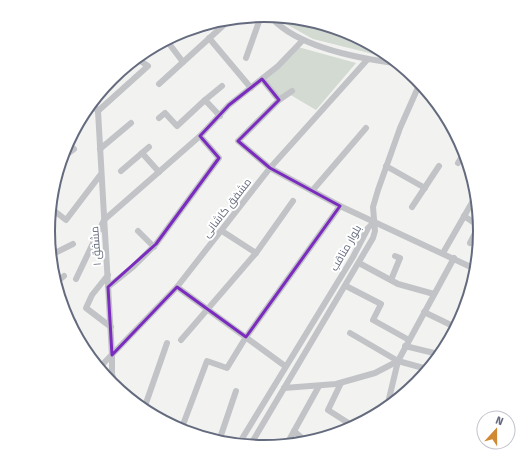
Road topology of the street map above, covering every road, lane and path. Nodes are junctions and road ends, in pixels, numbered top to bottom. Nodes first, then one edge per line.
1 (259, 22) edge
2 (277, 22) edge
3 (222, 26) edge
4 (209, 38) junction
5 (303, 40) junction
6 (170, 45) edge
7 (246, 58) dead end
8 (367, 60) junction
9 (142, 62) edge
10 (183, 62) junction
11 (387, 62) edge
12 (262, 79) junction
13 (159, 84) dead end
14 (222, 86) dead end
15 (251, 88) junction
16 (417, 89) edge
17 (292, 91) dead end
18 (205, 100) junction
19 (279, 100) junction
20 (95, 108) edge
21 (98, 111) junction
22 (220, 116) junction
23 (159, 118) dead end
24 (131, 123) dead end
25 (366, 128) dead end
26 (200, 136) junction
27 (149, 147) dead end
28 (74, 149) dead end
29 (100, 150) junction
30 (71, 151) edge
31 (142, 153) junction
32 (460, 159) edge
33 (458, 163) dead end
34 (386, 166) junction
35 (439, 166) dead end
36 (270, 168) junction
37 (121, 171) dead end
38 (159, 172) junction
39 (101, 174) junction
40 (425, 188) junction
41 (312, 191) junction
42 (293, 201) dead end
43 (471, 204) edge
44 (340, 206) junction
45 (412, 207) dead end
46 (56, 212) edge
47 (464, 216) junction
48 (104, 220) junction
49 (374, 222) junction
50 (473, 222) edge
51 (138, 231) dead end
52 (222, 231) junction
53 (473, 237) edge
54 (470, 243) dead end
55 (73, 244) dead end
56 (154, 247) junction
57 (56, 252) edge
58 (256, 253) junction
59 (443, 253) junction
60 (395, 256) dead end
61 (454, 258) junction
62 (359, 263) junction
63 (470, 266) edge
64 (108, 275) junction
65 (64, 276) dead end
66 (61, 279) edge
67 (76, 279) dead end
68 (391, 280) junction
69 (346, 286) junction
70 (108, 287) junction
71 (177, 288) junction
72 (434, 294) junction
73 (206, 308) junction
74 (424, 312) junction
75 (450, 325) edge
76 (111, 327) junction
77 (350, 333) dead end
78 (246, 337) junction
79 (181, 340) dead end
80 (409, 340) junction
81 (167, 343) dead end
82 (406, 346) junction
83 (434, 353) dead end
84 (112, 355) junction
85 (398, 361) junction
86 (103, 364) edge
87 (285, 366) junction
88 (422, 368) edge
89 (113, 376) edge
90 (341, 383) junction
91 (319, 386) junction
92 (284, 388) junction
93 (236, 391) dead end
94 (391, 394) joint
95 (390, 398) edge
96 (146, 403) edge
97 (347, 422) edge
98 (183, 424) edge
99 (294, 431) junction
100 (221, 436) edge
101 (300, 437) edge
102 (290, 438) edge
103 (243, 439) edge
104 (253, 440) edge

1 - 7 street
2 - 5 street
3 - 4 street
4 - 10 street
4 - 15 street
5 - 8 street
5 - 12 street
6 - 10 street
8 - 11 street
8 - 36 street, مشفق کاشانی
9 - 21 street
10 - 13 street
12 - 15 street
12 - 19 street
14 - 18 street
15 - 22 street
16 - 34 street
17 - 19 street
18 - 22 street
18 - 23 street
19 - 36 street
20 - 21 street
21 - 29 street, مشفق ۱
22 - 26 street
24 - 29 street
25 - 41 street
26 - 38 street
26 - 56 street
27 - 31 street
28 - 30 street
29 - 39 street, مشفق ۱
31 - 37 street
31 - 38 street
32 - 33 street
34 - 40 street
34 - 49 street
35 - 40 street
36 - 41 street
36 - 52 street, مشفق کاشانی
38 - 48 street
39 - 46 street
39 - 48 street, مشفق ۱
40 - 45 street
41 - 44 street
42 - 58 street
43 - 47 street
44 - 49 street
44 - 78 street
47 - 50 street
47 - 59 street
48 - 64 street, مشفق ۱
48 - 67 street
49 - 59 street
49 - 62 street, بلوار مناقب
49 - 87 street, بلوار مناقب
51 - 56 street
52 - 58 street
52 - 71 street, مشفق کاشانی
53 - 54 street
55 - 57 street
56 - 70 street
58 - 73 street
59 - 61 street
60 - 68 street
61 - 63 street
61 - 72 street
62 - 68 street
62 - 69 street, بلوار مناقب
64 - 70 street, مشفق ۱
64 - 76 street
65 - 66 street
68 - 72 street
69 - 80 street
69 - 92 street, بلوار مناقب
70 - 76 street, مشفق ۱
71 - 73 street
71 - 84 street, مشفق کاشانی
72 - 74 street
73 - 78 street
73 - 79 street
74 - 75 street
74 - 80 street
76 - 84 street, مشفق ۱
77 - 85 street
78 - 87 street
78 - 98 street
80 - 82 street
81 - 96 street
82 - 83 street
82 - 85 street
84 - 86 street, مشفق کاشانی
84 - 89 street, مشفق ۱
85 - 88 street
85 - 90 street
85 - 94 street
87 - 103 street, بلوار مناقب
90 - 91 street
90 - 97 street
91 - 92 street
91 - 99 street
92 - 104 street, بلوار مناقب
93 - 100 street
94 - 95 street
99 - 101 street
99 - 102 street

